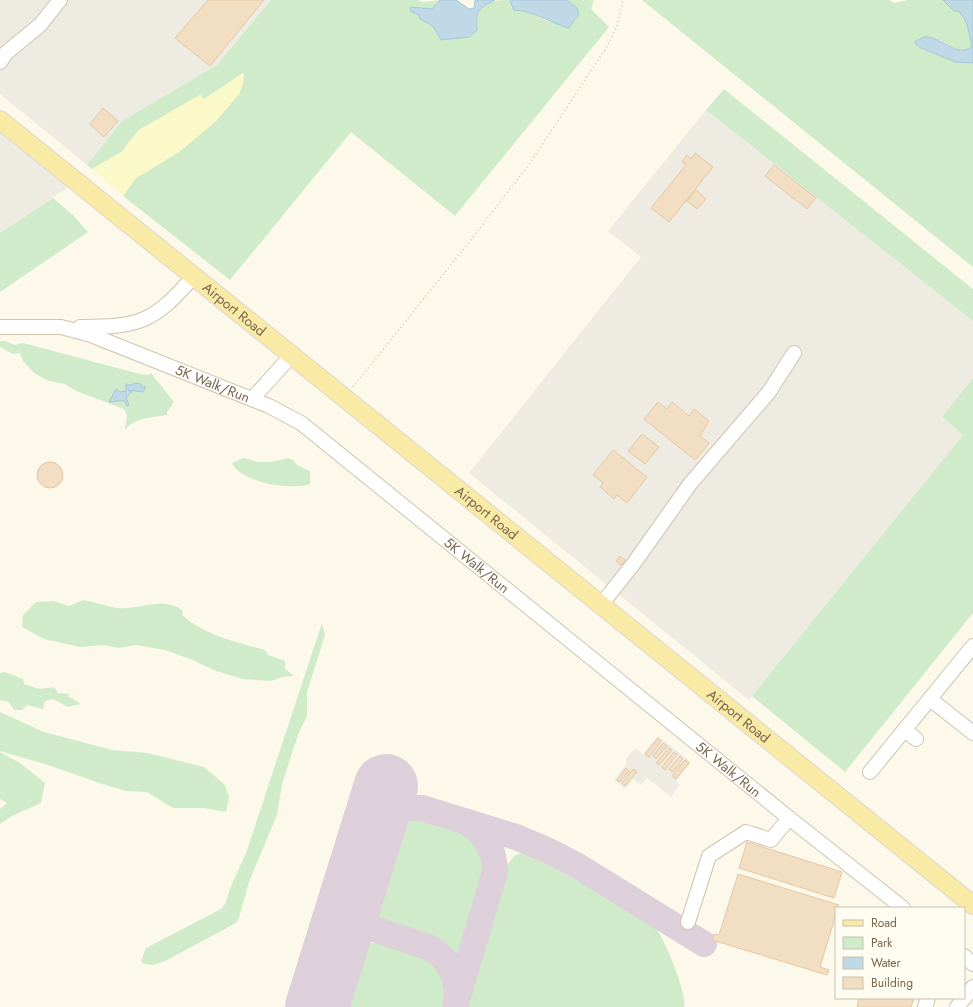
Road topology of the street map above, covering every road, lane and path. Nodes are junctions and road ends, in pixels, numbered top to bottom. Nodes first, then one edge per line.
1 (60, 0) edge
2 (623, 0) edge
3 (0, 62) edge
4 (0, 120) edge
5 (193, 277) junction
6 (0, 327) edge
7 (62, 327) junction
8 (794, 353) dead end
9 (291, 356) junction
10 (344, 398) junction
11 (252, 399) junction
12 (601, 605) junction
13 (973, 646) edge
14 (930, 699) junction
15 (905, 730) junction
16 (973, 733) edge
17 (916, 739) dead end
18 (870, 772) dead end
19 (789, 818) junction
20 (973, 905) edge
21 (902, 907) edge
22 (688, 922) dead end
23 (965, 957) edge
24 (973, 964) edge
25 (973, 987) edge
26 (965, 997) edge
27 (963, 999) edge
28 (957, 1007) edge

1 - 3 lane
2 - 10 path
4 - 5 main road, Airport Road
5 - 7 lane
5 - 9 main road, Airport Road
6 - 7 lane, 5K Walk/Run
7 - 11 lane, 5K Walk/Run
8 - 12 lane
9 - 10 main road, Airport Road
9 - 11 lane
10 - 12 main road, Airport Road
11 - 19 lane, 5K Walk/Run
12 - 20 main road, Airport Road
13 - 14 lane
14 - 15 lane
14 - 16 lane
15 - 17 lane
15 - 18 lane
19 - 21 lane, 5K Walk/Run
19 - 22 lane
23 - 24 lane
25 - 26 lane
27 - 28 lane

